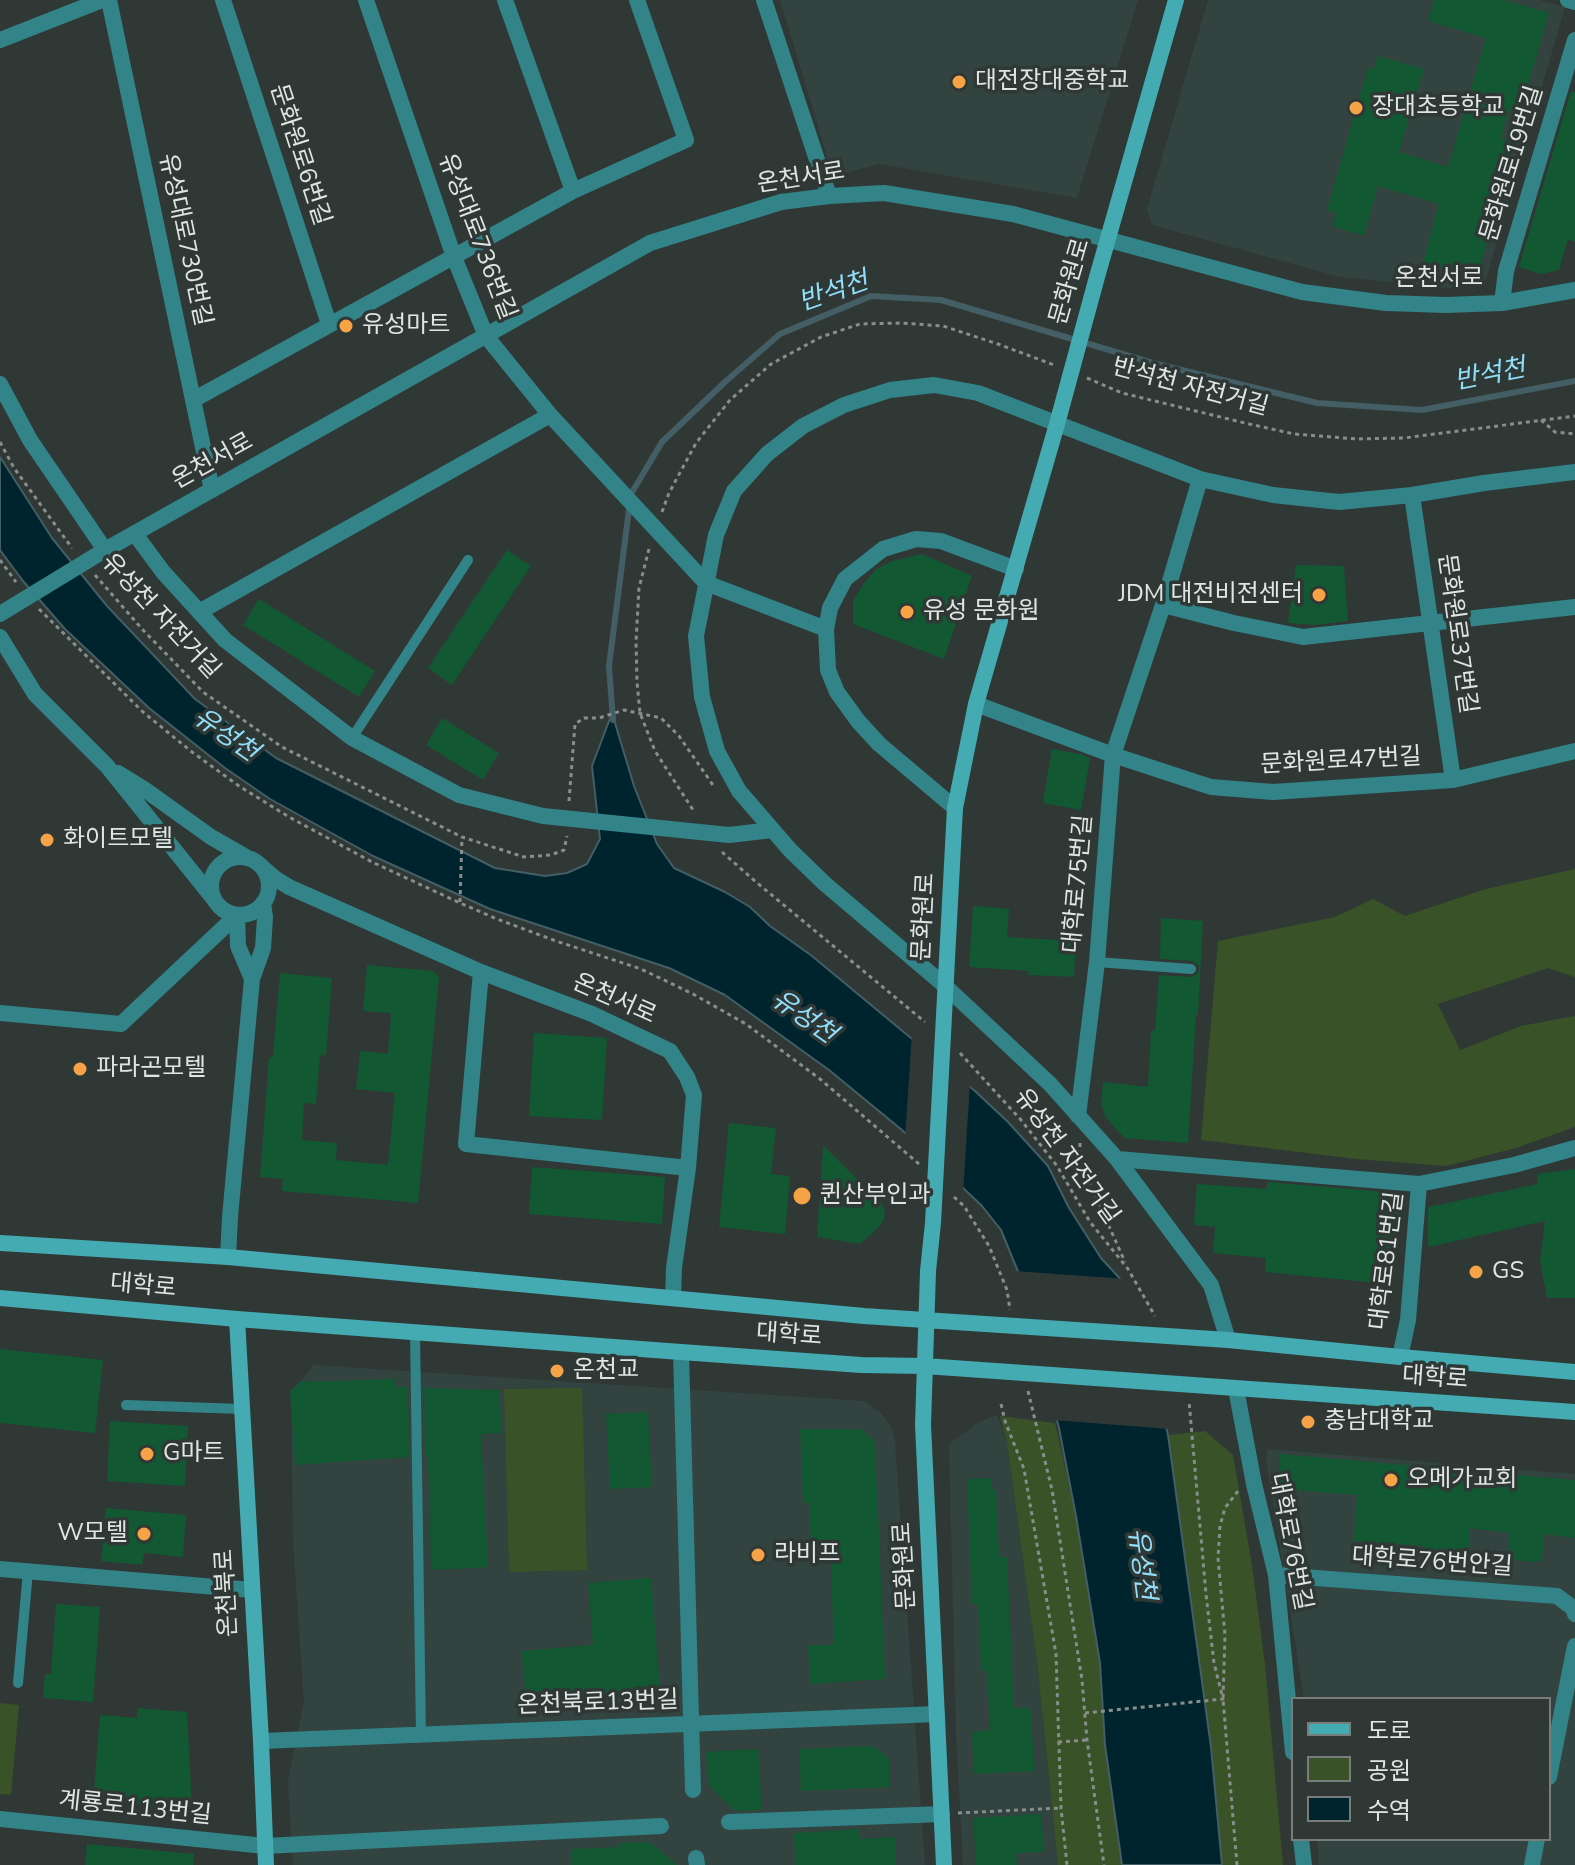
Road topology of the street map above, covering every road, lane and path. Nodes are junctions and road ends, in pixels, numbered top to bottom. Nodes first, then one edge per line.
1 (102, 0) edge
2 (109, 0) edge
3 (223, 0) edge
4 (366, 0) edge
5 (505, 0) edge
6 (764, 0) edge
7 (1176, 0) edge
8 (1568, 0) edge
9 (640, 1) edge
10 (1575, 2) edge
11 (0, 40) edge
12 (1575, 40) edge
13 (573, 191) junction
14 (829, 196) junction
15 (1108, 239) junction
16 (454, 257) junction
17 (1575, 290) edge
18 (1502, 303) junction
19 (329, 324) junction
20 (486, 336) junction
21 (1053, 364) dead end
22 (1080, 375) dead end
23 (0, 384) edge
24 (193, 400) junction
25 (550, 415) junction
26 (1575, 416) edge
27 (1541, 420) junction
28 (1057, 424) junction
29 (1575, 434) edge
30 (0, 442) edge
31 (1575, 472) edge
32 (1200, 479) junction
33 (212, 490) junction
34 (1412, 495) junction
35 (658, 523) dead end
36 (135, 534) junction
37 (105, 550) junction
38 (649, 550) dead end
39 (76, 554) dead end
40 (468, 560) dead end
41 (1016, 569) junction
42 (96, 575) dead end
43 (706, 583) junction
44 (1163, 605) junction
45 (1575, 607) edge
46 (6, 611) edge
47 (199, 612) junction
48 (1429, 622) junction
49 (826, 629) junction
50 (0, 637) edge
51 (976, 704) junction
52 (640, 713) junction
53 (599, 718) dead end
54 (352, 738) junction
55 (1575, 751) edge
56 (1113, 755) junction
57 (107, 766) junction
58 (1453, 780) junction
59 (718, 792) dead end
60 (955, 808) junction
61 (696, 816) dead end
62 (772, 830) junction
63 (722, 838) junction
64 (247, 857) junction
65 (262, 867) junction
66 (289, 887) junction
67 (213, 898) junction
68 (266, 899) junction
69 (460, 901) dead end
70 (237, 915) junction
71 (1097, 962) junction
72 (1191, 969) dead end
73 (481, 972) junction
74 (252, 979) junction
75 (944, 985) junction
76 (0, 1013) edge
77 (938, 1022) junction
78 (953, 1045) dead end
79 (1078, 1116) junction
80 (1575, 1148) edge
81 (1117, 1159) junction
82 (688, 1168) junction
83 (1419, 1184) junction
84 (0, 1243) edge
85 (228, 1257) junction
86 (1128, 1269) junction
87 (0, 1298) edge
88 (673, 1298) junction
89 (237, 1319) junction
90 (926, 1321) junction
91 (1158, 1321) dead end
92 (415, 1332) junction
93 (1228, 1340) junction
94 (681, 1352) junction
95 (1400, 1357) junction
96 (925, 1366) junction
97 (1575, 1372) edge
98 (1189, 1388) junction
99 (1236, 1389) junction
100 (1001, 1404) dead end
101 (126, 1405) dead end
102 (242, 1409) junction
103 (1575, 1412) edge
104 (1254, 1484) junction
105 (0, 1569) edge
106 (28, 1571) junction
107 (1276, 1575) junction
108 (252, 1590) junction
109 (1575, 1614) edge
110 (1575, 1646) edge
111 (18, 1683) dead end
112 (1223, 1699) junction
113 (1085, 1713) dead end
114 (937, 1714) junction
115 (691, 1724) junction
116 (1291, 1731) edge
117 (421, 1735) junction
118 (1087, 1740) dead end
119 (261, 1741) junction
120 (1058, 1742) junction
121 (1551, 1767) edge
122 (693, 1790) dead end
123 (1061, 1808) junction
124 (942, 1814) junction
125 (0, 1819) edge
126 (729, 1822) dead end
127 (661, 1826) dead end
128 (1301, 1841) edge
129 (1537, 1841) edge
130 (265, 1846) junction
131 (266, 1865) edge
132 (944, 1865) edge
133 (1067, 1865) edge
134 (1237, 1865) edge
135 (1304, 1865) edge
136 (1532, 1865) edge

1 - 11 street
2 - 24 street, 유성대로730번길
3 - 19 street, 문화원로6번길
4 - 16 street, 유성대로736번길
5 - 13 street
6 - 14 street
7 - 15 street, 문화원로
8 - 10 street
9 - 13 street
12 - 18 street, 문화원로19번길
13 - 16 street
14 - 15 street, 온천서로
14 - 20 street, 온천서로
15 - 18 street, 온천서로
15 - 28 street, 문화원로
16 - 19 street
16 - 20 street, 유성대로736번길
17 - 18 street, 온천서로
19 - 24 street
20 - 25 street, 유성대로736번길
20 - 33 street, 온천서로
21 - 35 path
22 - 27 path, 반석천 자전거길
23 - 37 street
24 - 33 street, 유성대로730번길
25 - 43 street, 유성대로736번길
25 - 47 street
26 - 27 path, 반석천 자전거길
27 - 29 path
28 - 32 street
28 - 41 street, 문화원로
28 - 43 street
30 - 39 path, 유성천 자전거길
31 - 34 street
32 - 34 street
32 - 44 street, 대학로75번길
33 - 36 street, 온천서로
34 - 48 street, 문화원로37번길
36 - 37 street, 온천서로
36 - 47 street
37 - 46 street, 온천서로
38 - 52 path
40 - 54 lane
41 - 49 street
41 - 51 street, 문화원로
42 - 69 path, 유성천 자전거길
43 - 49 street
43 - 62 street
44 - 48 street
44 - 56 street, 대학로75번길
45 - 48 street
47 - 54 street
48 - 58 street, 문화원로37번길
49 - 60 street
50 - 57 street
51 - 56 street, 문화원로47번길
51 - 60 street, 문화원로
52 - 53 path
52 - 59 path
52 - 61 path
54 - 63 street
55 - 58 street, 문화원로47번길
56 - 58 street, 문화원로47번길
56 - 71 street, 대학로75번길
57 - 64 street
57 - 67 street
60 - 75 street, 문화원로
62 - 63 street
62 - 75 street
63 - 77 path
64 - 65 street
64 - 67 street
65 - 66 street, 온천서로
65 - 68 street
66 - 68 street
66 - 73 street, 온천서로
67 - 70 street
68 - 70 street
68 - 74 street
70 - 74 street
70 - 76 street
71 - 72 lane
71 - 79 street, 대학로75번길
73 - 82 street, 온천서로
73 - 82 street
74 - 85 street
75 - 77 street, 문화원로
75 - 79 street
77 - 90 street, 문화원로
78 - 86 path, 유성천 자전거길
79 - 81 street
79 - 86 path
80 - 83 street, 대학로81번길
81 - 83 street
81 - 93 street
82 - 88 street
83 - 95 street, 대학로81번길
84 - 85 street, 대학로
85 - 88 street, 대학로
86 - 91 path, 유성천 자전거길
87 - 89 street, 대학로
88 - 90 street, 대학로
89 - 92 street, 대학로
89 - 102 street, 온천북로
90 - 93 street, 대학로
90 - 96 street, 문화원로
92 - 94 street, 대학로
92 - 117 lane
93 - 95 street, 대학로
94 - 96 street, 대학로
94 - 115 street
95 - 97 street, 대학로
96 - 98 street, 대학로
96 - 114 street, 문화원로
98 - 99 street, 대학로
98 - 112 path
99 - 103 street, 대학로
99 - 104 street, 대학로76번길
100 - 120 path
101 - 102 lane
102 - 108 street, 온천북로
104 - 107 street, 대학로76번길
104 - 112 path
105 - 106 street
106 - 108 street
106 - 111 lane
107 - 109 street, 대학로76번안길
107 - 116 street, 대학로76번길
108 - 119 street, 온천북로
110 - 121 street
112 - 113 path
112 - 134 path
114 - 115 street, 온천북로13번길
114 - 124 street, 문화원로
115 - 117 street, 온천북로13번길
115 - 122 street
117 - 119 street, 온천북로13번길
118 - 120 path
119 - 130 street, 온천북로
120 - 123 path
123 - 124 path
123 - 133 path
124 - 126 street
124 - 132 street, 문화원로
125 - 130 street, 계룡로113번길
127 - 130 street, 계룡로113번길
128 - 135 street
129 - 136 street
130 - 131 street, 온천북로

